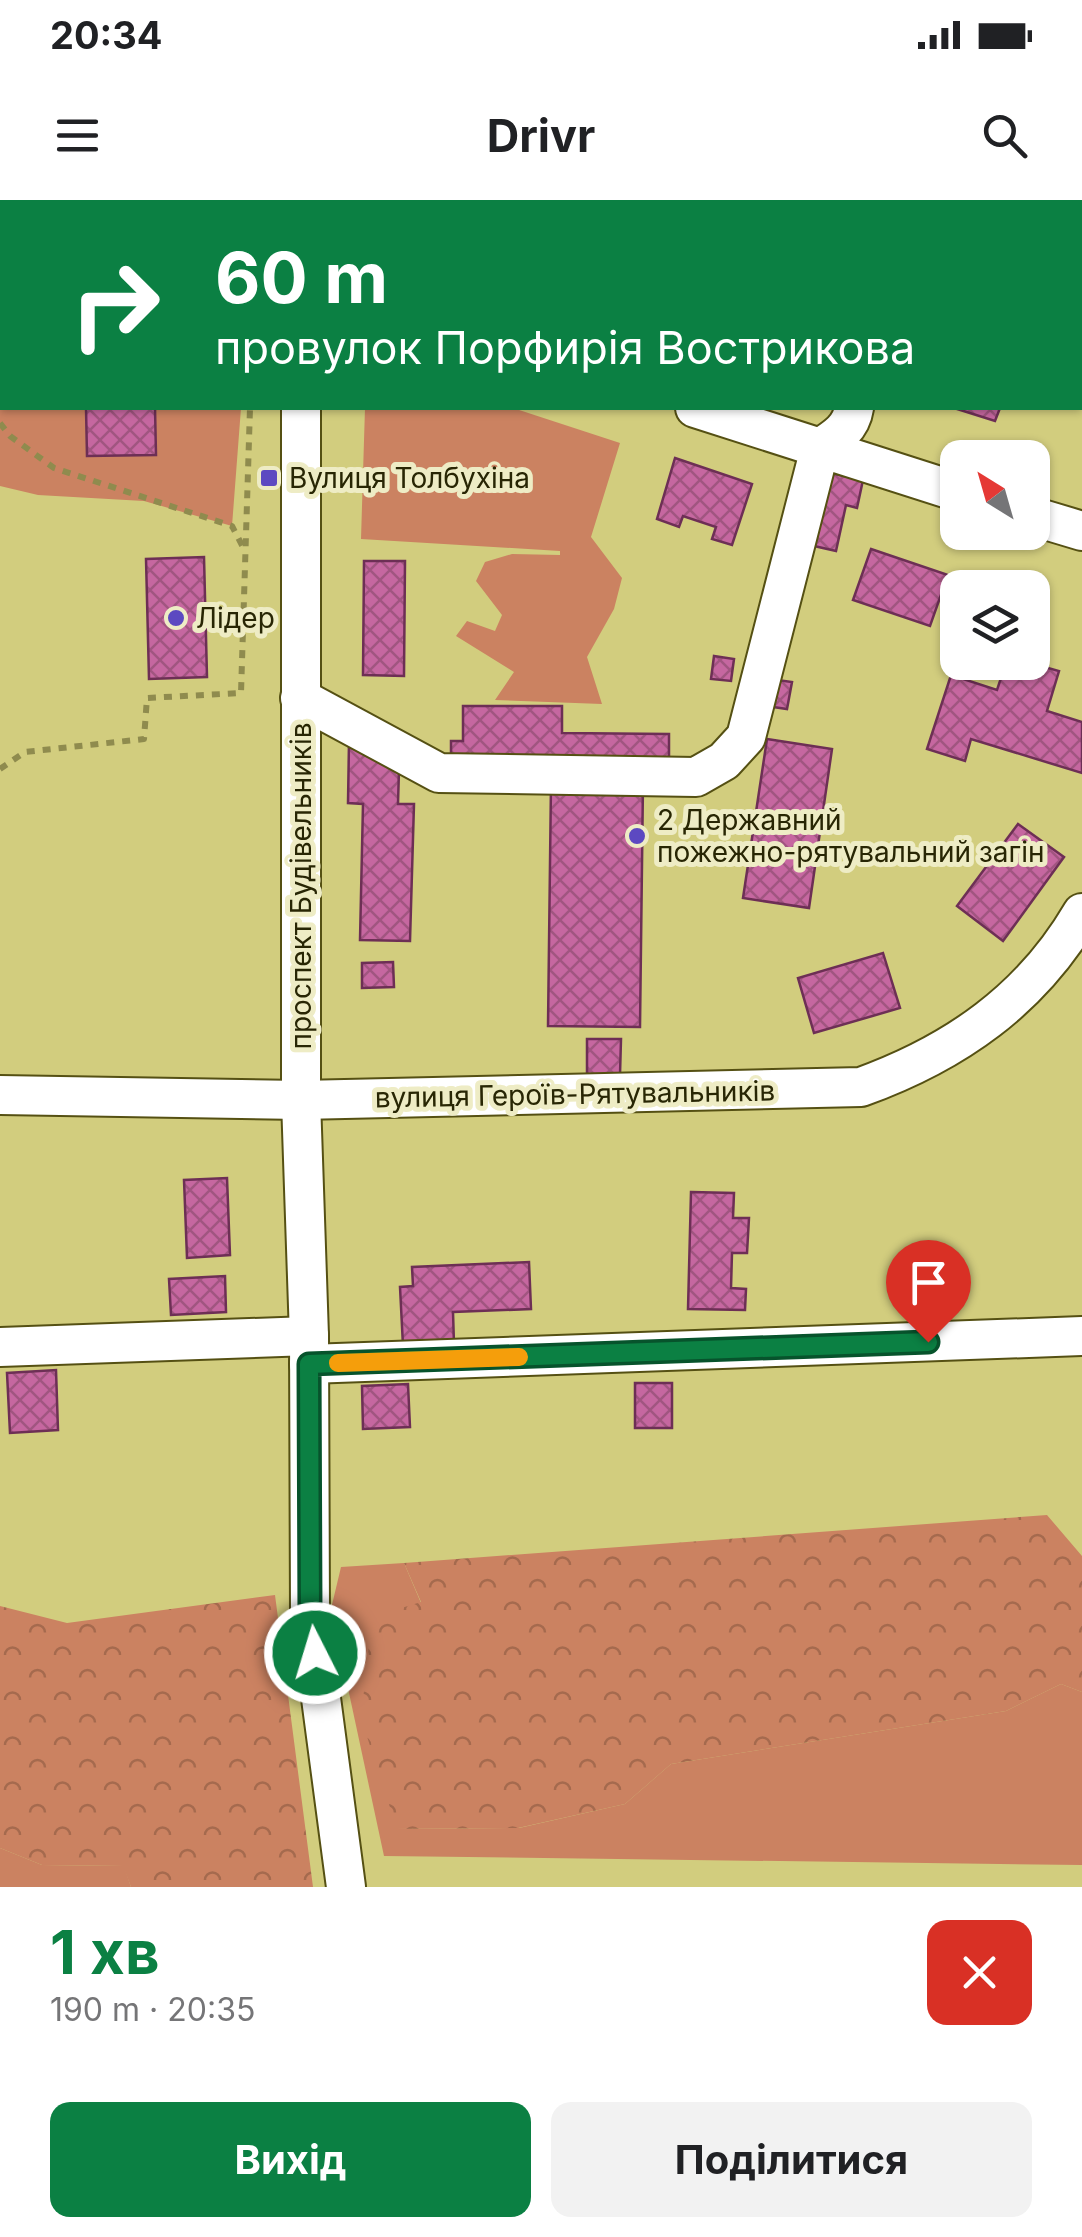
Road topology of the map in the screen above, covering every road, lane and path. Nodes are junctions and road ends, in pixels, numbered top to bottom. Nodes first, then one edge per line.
1 (250, 410) edge
2 (301, 410) edge
3 (701, 410) edge
4 (854, 410) edge
5 (0, 423) edge
6 (820, 448) junction
7 (940, 486) edge
8 (1050, 522) edge
9 (1082, 532) edge
10 (246, 553) junction
11 (300, 698) junction
12 (0, 768) edge
13 (1082, 912) edge
14 (0, 1095) edge
15 (301, 1100) junction
16 (1082, 1336) edge
17 (0, 1347) edge
18 (309, 1350) junction
19 (346, 1887) edge

1 - 10 path
2 - 11 street, проспект Будівельників
3 - 6 street
4 - 6 street
5 - 10 path
6 - 7 street
6 - 11 street
8 - 9 street
10 - 12 path
11 - 15 street, проспект Будівельників
13 - 15 street, вулиця Героїв-Рятувальників
14 - 15 street, вулиця Героїв-Рятувальників
15 - 18 street, проспект Будівельників
16 - 18 street
17 - 18 street
18 - 19 street, проспект Будівельників

